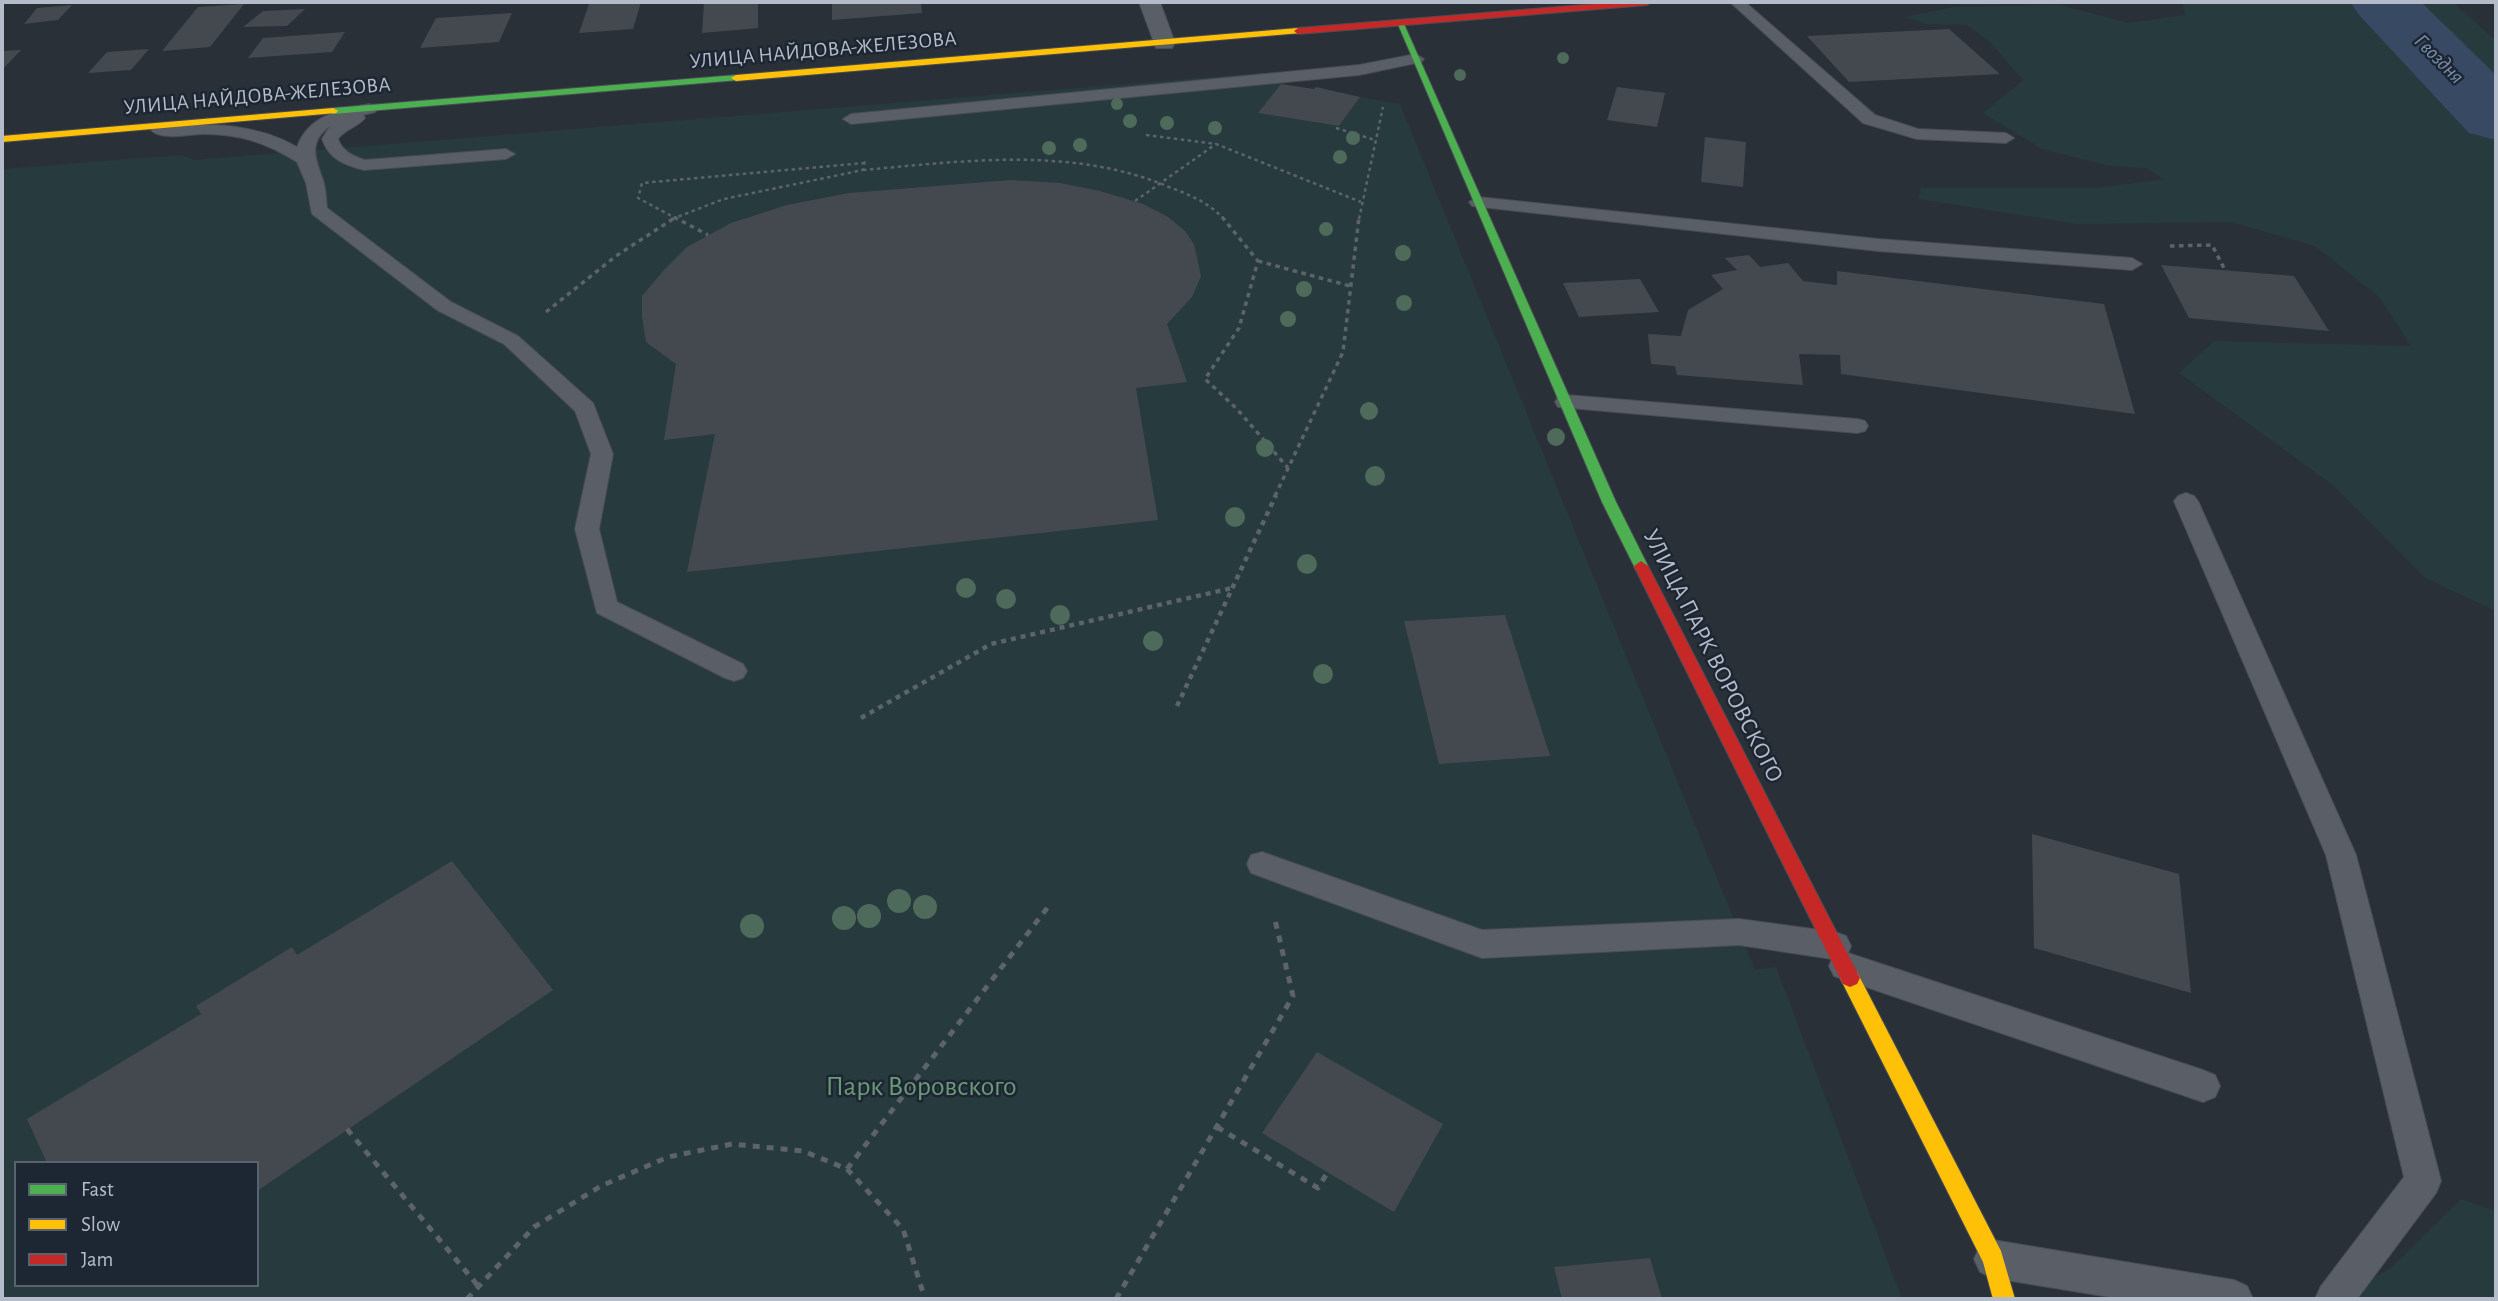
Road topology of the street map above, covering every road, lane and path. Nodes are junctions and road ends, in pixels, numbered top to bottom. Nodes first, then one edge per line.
1 (1150, 2) edge
2 (1647, 2) edge
3 (1737, 2) edge
4 (1400, 24) junction
5 (1164, 43) junction
6 (1416, 60) junction
7 (1384, 101) dead end
8 (385, 107) junction
9 (851, 119) dead end
10 (1336, 128) dead end
11 (40, 135) junction
12 (1145, 135) dead end
13 (2006, 138) dead end
14 (2, 139) edge
15 (1375, 140) junction
16 (1216, 144) junction
17 (866, 156) dead end
18 (305, 159) junction
19 (864, 163) junction
20 (863, 170) junction
21 (328, 179) junction
22 (1164, 183) junction
23 (1135, 201) dead end
24 (1361, 202) junction
25 (1478, 202) junction
26 (673, 218) junction
27 (708, 235) dead end
28 (2212, 246) dead end
29 (1258, 261) junction
30 (2132, 264) dead end
31 (2225, 270) dead end
32 (1350, 286) junction
33 (511, 340) junction
34 (1566, 402) junction
35 (1857, 426) dead end
36 (1288, 468) junction
37 (2186, 500) dead end
38 (1232, 588) junction
39 (734, 671) dead end
40 (1177, 706) dead end
41 (861, 718) dead end
42 (1262, 864) joint
43 (1051, 903) dead end
44 (1840, 956) junction
45 (2203, 1086) dead end
46 (1217, 1127) junction
47 (347, 1129) dead end
48 (847, 1169) junction
49 (1327, 1172) dead end
50 (1993, 1259) junction
51 (479, 1287) junction
52 (467, 1299) edge
53 (925, 1299) edge
54 (1116, 1299) edge
55 (2004, 1299) edge
56 (2234, 1299) edge
57 (2334, 1299) edge

1 - 5 street
2 - 4 main road, УЛИЦА НАЙДОВА-ЖЕЛЕЗОВА
3 - 13 lane
4 - 5 main road, УЛИЦА НАЙДОВА-ЖЕЛЕЗОВА
4 - 6 main road, УЛИЦА ПАРК ВОРОВСКОГО
5 - 8 main road, УЛИЦА НАЙДОВА-ЖЕЛЕЗОВА
6 - 9 lane
6 - 25 main road, УЛИЦА ПАРК ВОРОВСКОГО
7 - 15 path
8 - 11 main road, УЛИЦА НАЙДОВА-ЖЕЛЕЗОВА
8 - 18 lane
8 - 21 lane
10 - 15 path
11 - 14 main road, УЛИЦА НАЙДОВА-ЖЕЛЕЗОВА
11 - 18 lane
12 - 16 path
15 - 24 path
16 - 22 path
16 - 24 path
17 - 19 path
18 - 21 lane
19 - 20 path
19 - 26 path
20 - 22 path
20 - 26 path
21 - 33 lane
22 - 23 path
22 - 29 path
24 - 32 path
25 - 30 lane
25 - 34 main road, УЛИЦА ПАРК ВОРОВСКОГО
26 - 27 path
26 - 33 path
28 - 31 path
29 - 32 path
29 - 36 path
32 - 36 path
33 - 39 lane
34 - 35 lane
34 - 44 main road, УЛИЦА ПАРК ВОРОВСКОГО
36 - 38 path
37 - 57 lane
38 - 40 path
38 - 41 path
42 - 44 lane
42 - 46 path
43 - 48 path
44 - 45 lane
44 - 50 main road, УЛИЦА ПАРК ВОРОВСКОГО
46 - 49 path
46 - 54 path
47 - 51 path
48 - 51 path
48 - 53 path
50 - 55 main road, УЛИЦА ПАРК ВОРОВСКОГО
50 - 56 lane
51 - 52 path

